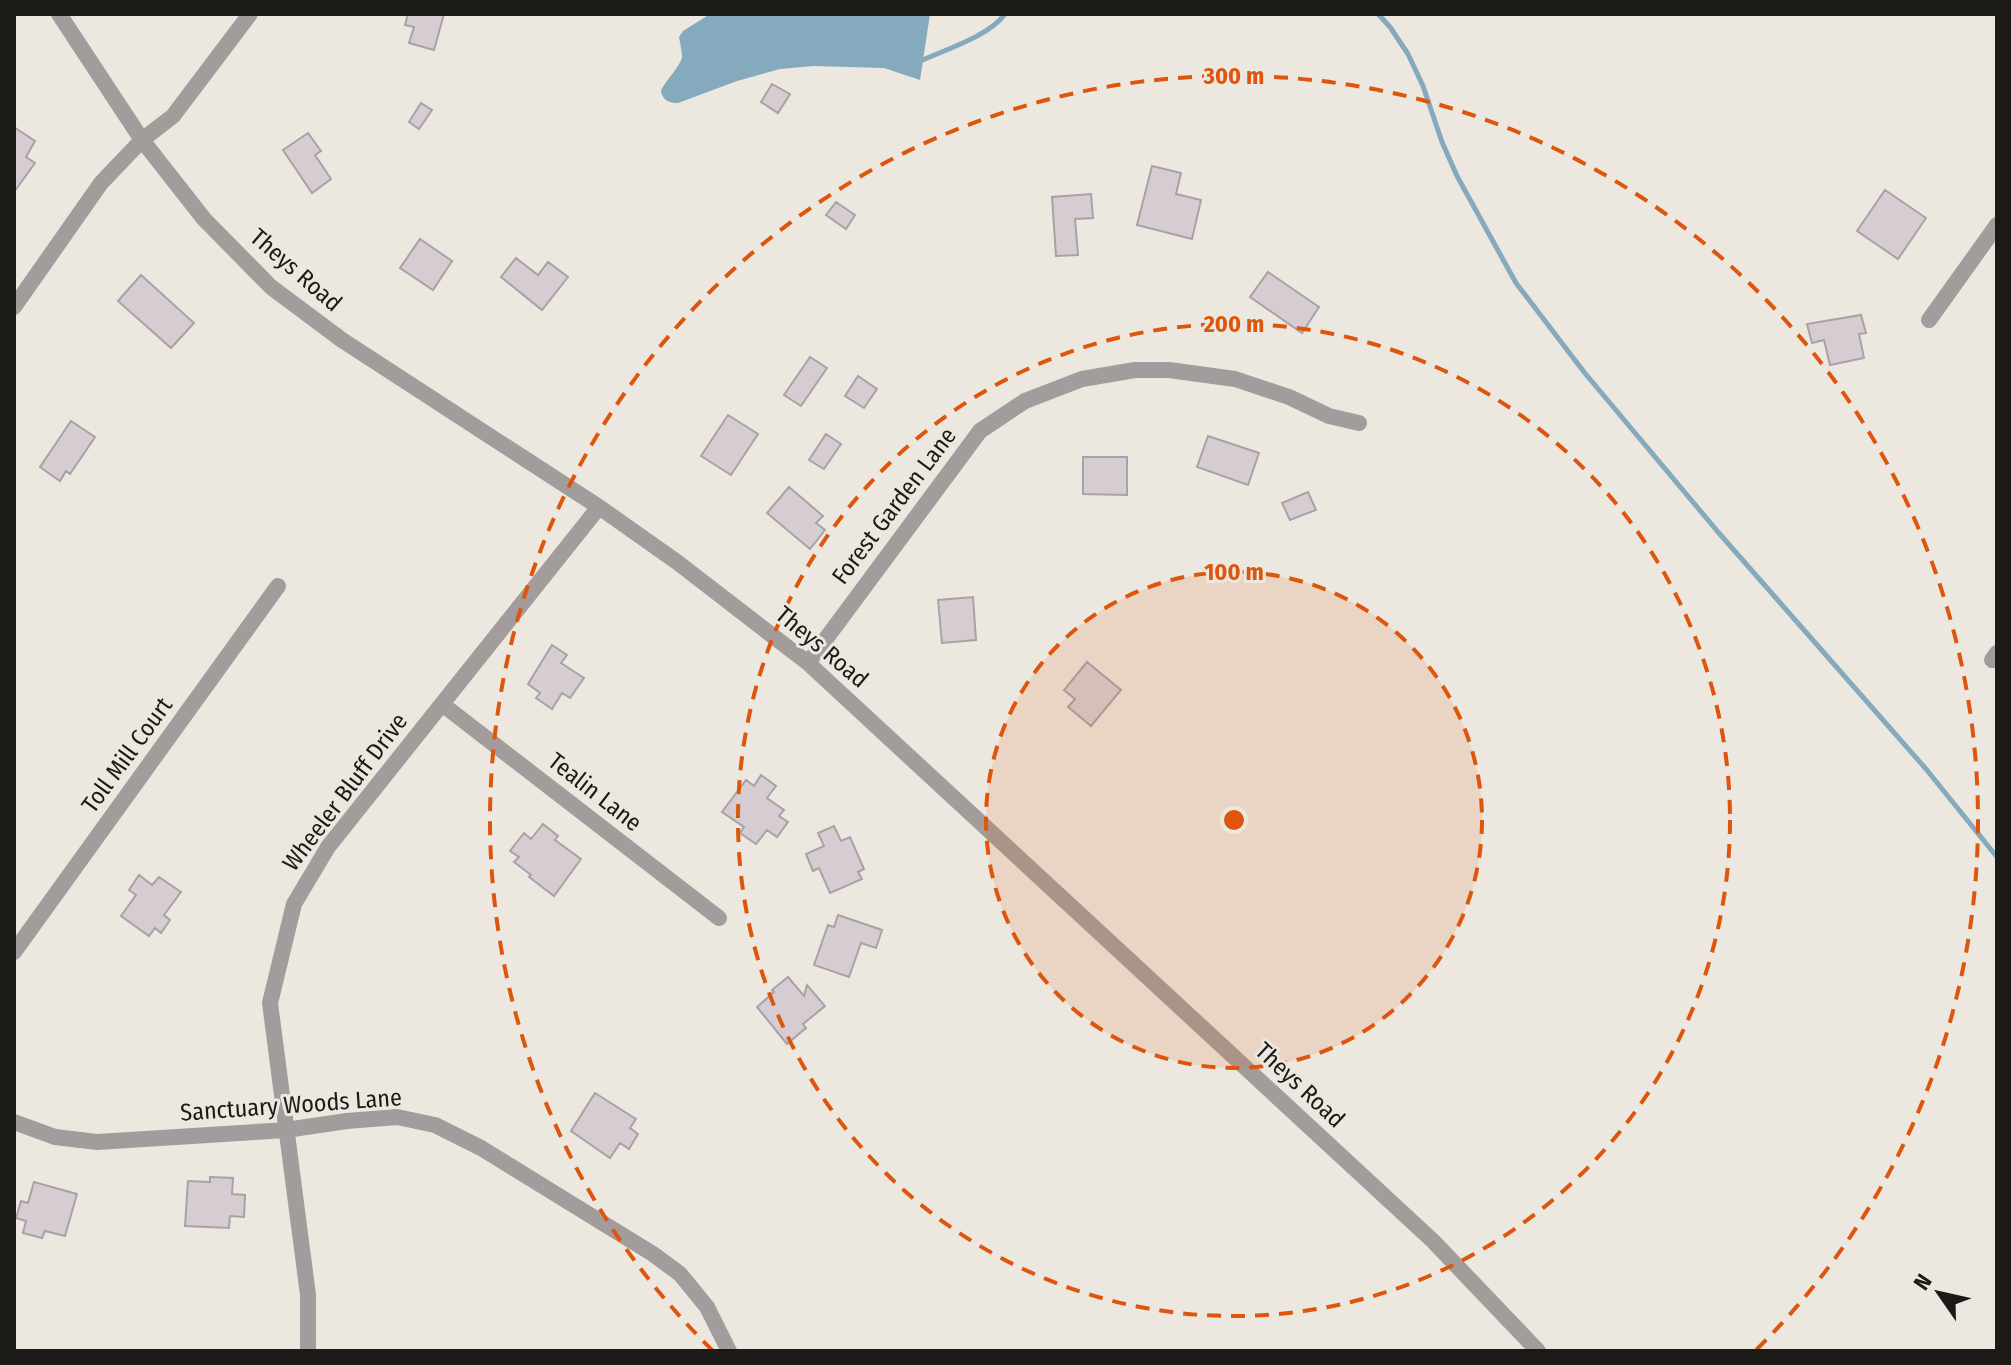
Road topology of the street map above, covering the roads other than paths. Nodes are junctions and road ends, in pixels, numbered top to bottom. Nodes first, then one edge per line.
1 (59, 14) edge
2 (250, 14) edge
3 (142, 140) junction
4 (1997, 225) edge
5 (14, 307) edge
6 (1929, 320) dead end
7 (1359, 423) dead end
8 (599, 507) junction
9 (278, 586) dead end
10 (808, 663) junction
11 (442, 704) junction
12 (719, 918) dead end
13 (14, 952) edge
14 (14, 1122) edge
15 (286, 1130) junction
16 (308, 1351) edge
17 (729, 1351) edge
18 (1538, 1351) edge

1 - 3 street, Theys Road
2 - 3 street
3 - 5 street
3 - 8 street, Theys Road
4 - 6 street
7 - 10 street, Forest Garden Lane
8 - 10 street, Theys Road
8 - 11 street, Wheeler Bluff Drive
9 - 13 street, Toll Mill Court
10 - 18 street, Theys Road
11 - 12 street, Tealin Lane
11 - 15 street, Wheeler Bluff Drive
14 - 15 street, Sanctuary Woods Lane
15 - 16 street, Wheeler Bluff Drive
15 - 17 street, Sanctuary Woods Lane

